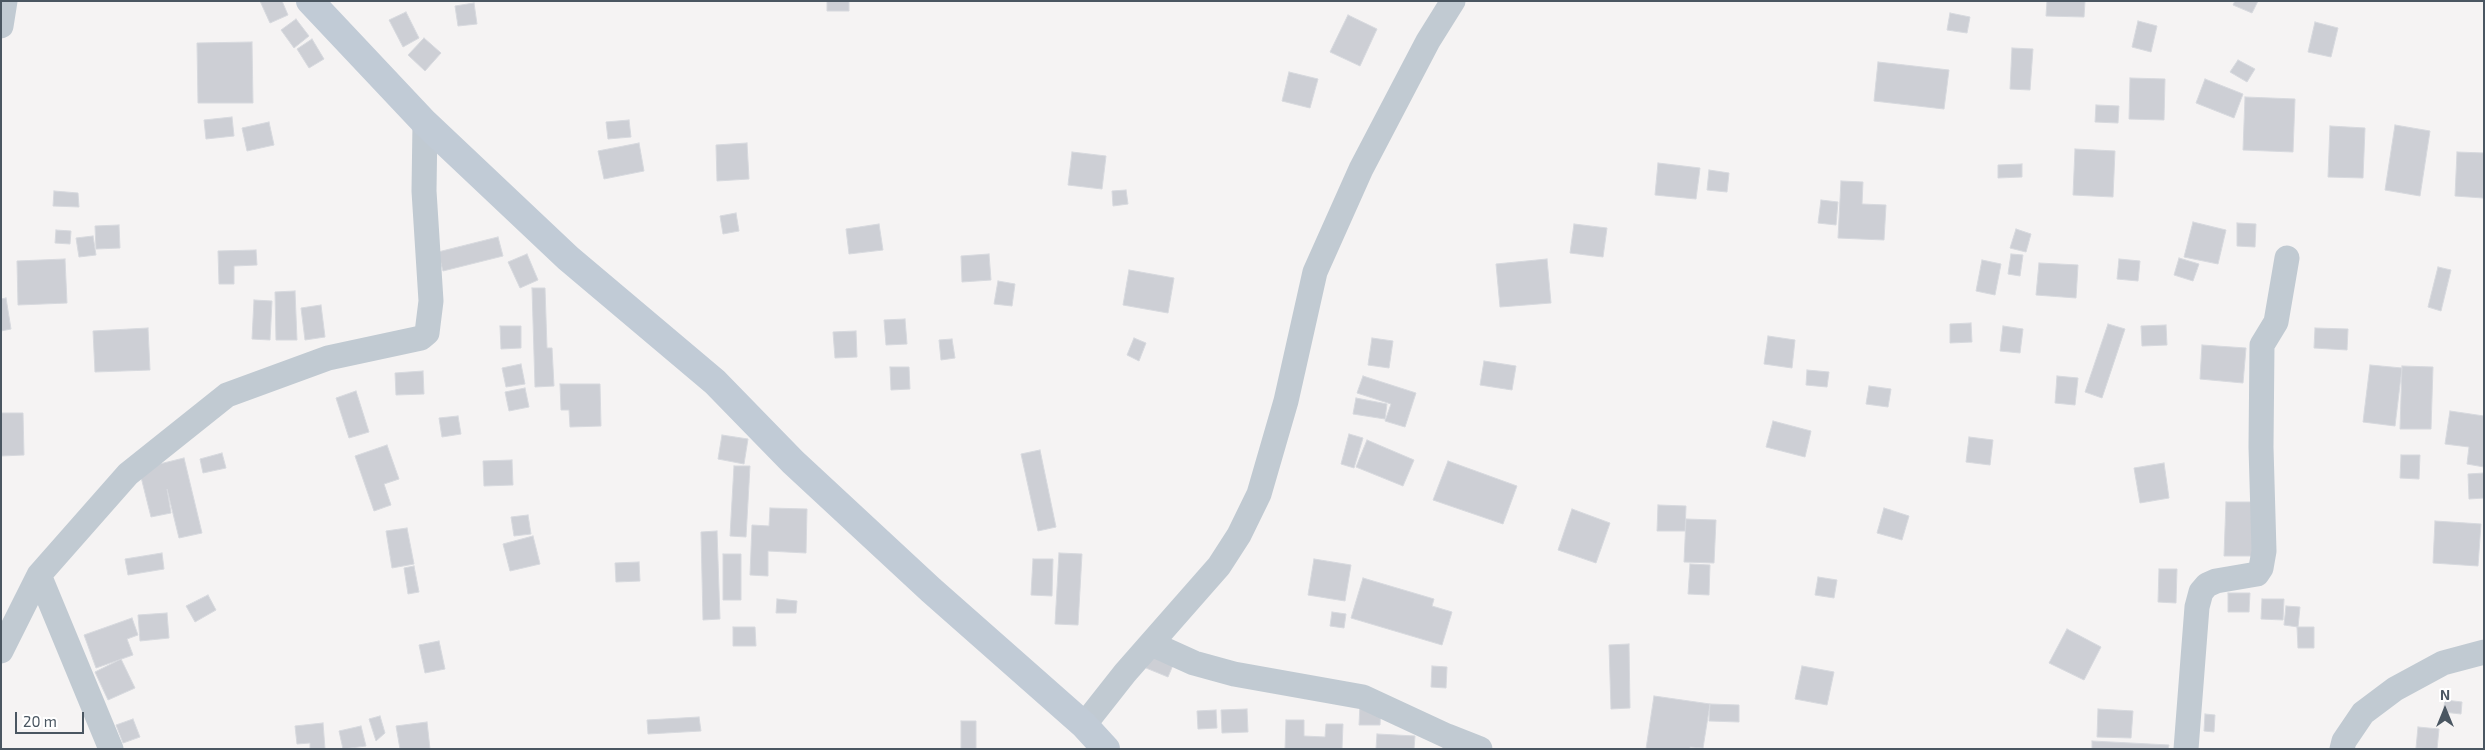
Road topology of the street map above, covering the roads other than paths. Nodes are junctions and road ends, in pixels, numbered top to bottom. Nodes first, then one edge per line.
1 (5, 1) edge
2 (310, 1) edge
3 (1453, 1) edge
4 (1, 26) edge
5 (425, 123) junction
6 (2287, 258) dead end
7 (39, 575) junction
8 (1152, 644) junction
9 (1, 651) edge
10 (2484, 652) edge
11 (1084, 725) junction
12 (111, 749) edge
13 (1106, 749) edge
14 (1480, 749) edge
15 (2186, 749) edge
16 (2342, 749) edge

1 - 4 street
2 - 5 street
3 - 8 street
5 - 7 street
5 - 11 street
6 - 15 street
7 - 9 street
7 - 12 street
8 - 11 street
8 - 14 street
10 - 16 street
11 - 13 street

